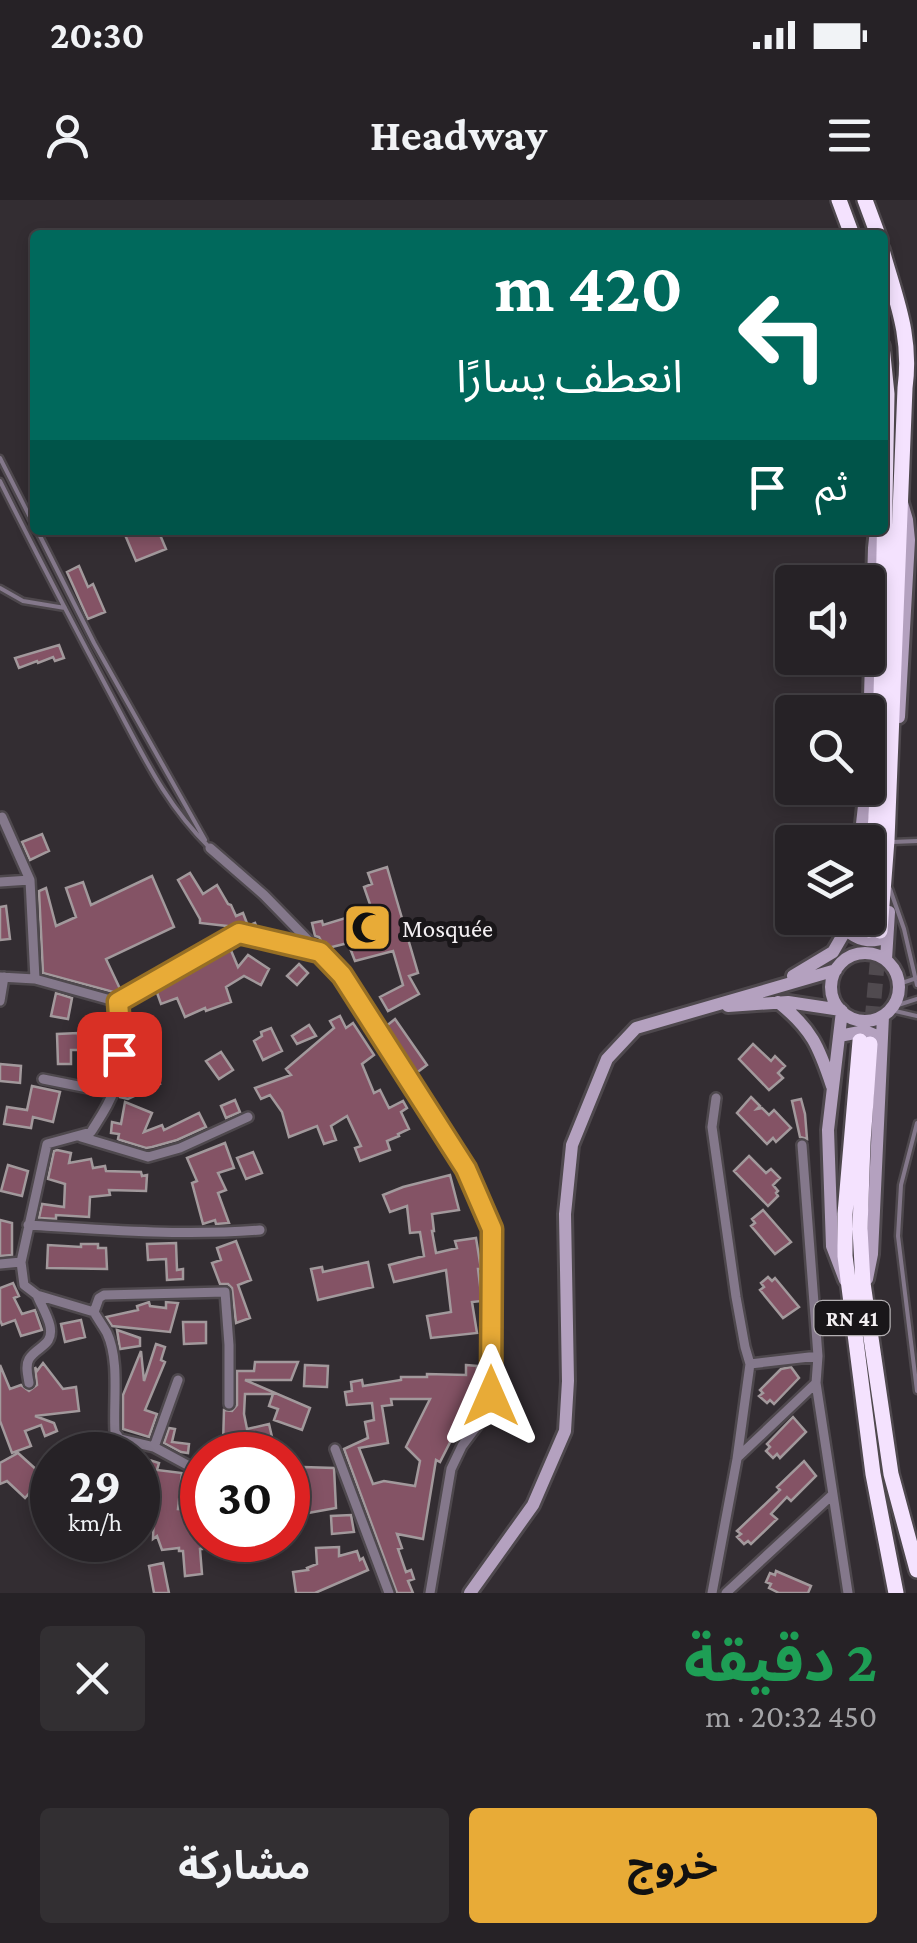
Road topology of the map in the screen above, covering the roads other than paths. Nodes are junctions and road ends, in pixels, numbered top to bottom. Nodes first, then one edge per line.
1 (839, 200) edge
2 (866, 200) edge
3 (850, 230) edge
4 (876, 230) edge
5 (888, 270) edge
6 (888, 419) edge
7 (0, 458) edge
8 (0, 482) edge
9 (890, 503) edge
10 (30, 516) edge
11 (40, 535) edge
12 (875, 535) edge
13 (0, 588) edge
14 (64, 608) junction
15 (94, 642) junction
16 (85, 648) junction
17 (870, 695) edge
18 (2, 817) edge
19 (917, 841) edge
20 (892, 842) junction
21 (210, 848) junction
22 (885, 863) edge
23 (30, 880) junction
24 (0, 882) edge
25 (890, 889) junction
26 (885, 909) edge
27 (845, 935) edge
28 (850, 935) edge
29 (880, 935) edge
30 (908, 947) junction
31 (320, 952) junction
32 (917, 952) edge
33 (848, 957) junction
34 (886, 959) junction
35 (836, 970) junction
36 (2, 977) edge
37 (35, 979) junction
38 (916, 980) edge
39 (900, 984) junction
40 (778, 985) junction
41 (917, 998) edge
42 (0, 1001) edge
43 (118, 1002) junction
44 (778, 1002) junction
45 (700, 1008) junction
46 (842, 1011) junction
47 (889, 1011) junction
48 (917, 1016) edge
49 (839, 1036) junction
50 (871, 1041) junction
51 (43, 1079) dead end
52 (833, 1090) junction
53 (113, 1094) junction
54 (716, 1098) dead end
55 (248, 1117) dead end
56 (917, 1123) edge
57 (79, 1137) junction
58 (802, 1144) dead end
59 (28, 1225) junction
60 (260, 1230) dead end
61 (22, 1262) junction
62 (0, 1264) edge
63 (856, 1289) junction
64 (36, 1296) junction
65 (94, 1312) junction
66 (818, 1356) junction
67 (750, 1364) junction
68 (178, 1380) dead end
69 (29, 1383) dead end
70 (816, 1383) junction
71 (917, 1391) edge
72 (229, 1404) dead end
73 (115, 1432) edge
74 (160, 1432) edge
75 (335, 1449) dead end
76 (737, 1459) junction
77 (832, 1496) junction
78 (917, 1570) edge
79 (473, 1591) edge
80 (389, 1593) edge
81 (430, 1593) edge
82 (712, 1593) edge
83 (726, 1593) edge
84 (848, 1593) edge
85 (896, 1593) edge

1 - 3 highway
2 - 4 highway
5 - 9 highway
6 - 9 highway
7 - 10 lane
8 - 14 lane
9 - 20 street
9 - 22 highway
11 - 15 lane
12 - 17 street
13 - 14 lane
14 - 16 lane
15 - 16 lane
15 - 21 lane
16 - 21 lane
18 - 23 street
19 - 20 lane
20 - 25 street
21 - 31 street
23 - 24 street
23 - 37 street
25 - 26 street
25 - 30 lane
27 - 40 street
28 - 33 street
29 - 34 street
30 - 32 lane
30 - 38 lane
31 - 43 street
31 - 81 street
33 - 34 street
33 - 35 street
34 - 39 street
35 - 40 street
35 - 46 street
36 - 37 street
36 - 42 street
37 - 43 street
38 - 39 lane
39 - 47 street
40 - 45 street
41 - 47 lane
43 - 53 street
44 - 45 street
44 - 46 street
44 - 52 street
45 - 79 street
46 - 47 street
46 - 49 street
47 - 48 lane
47 - 50 street
49 - 50 street
49 - 52 street
50 - 63 street
50 - 63 highway, RN 41
51 - 53 street
52 - 63 street
53 - 57 street
54 - 67 street
55 - 57 street
56 - 71 lane
57 - 59 street
58 - 66 street
59 - 60 street
59 - 61 street
61 - 62 street
61 - 64 street
63 - 78 highway, RN 41
63 - 85 highway, RN 41
64 - 65 street
64 - 69 street
65 - 72 street
65 - 73 street
66 - 67 street
66 - 70 street
67 - 76 street
68 - 74 street
70 - 76 street
70 - 77 street
75 - 80 street
76 - 82 street
77 - 83 street
77 - 84 street

